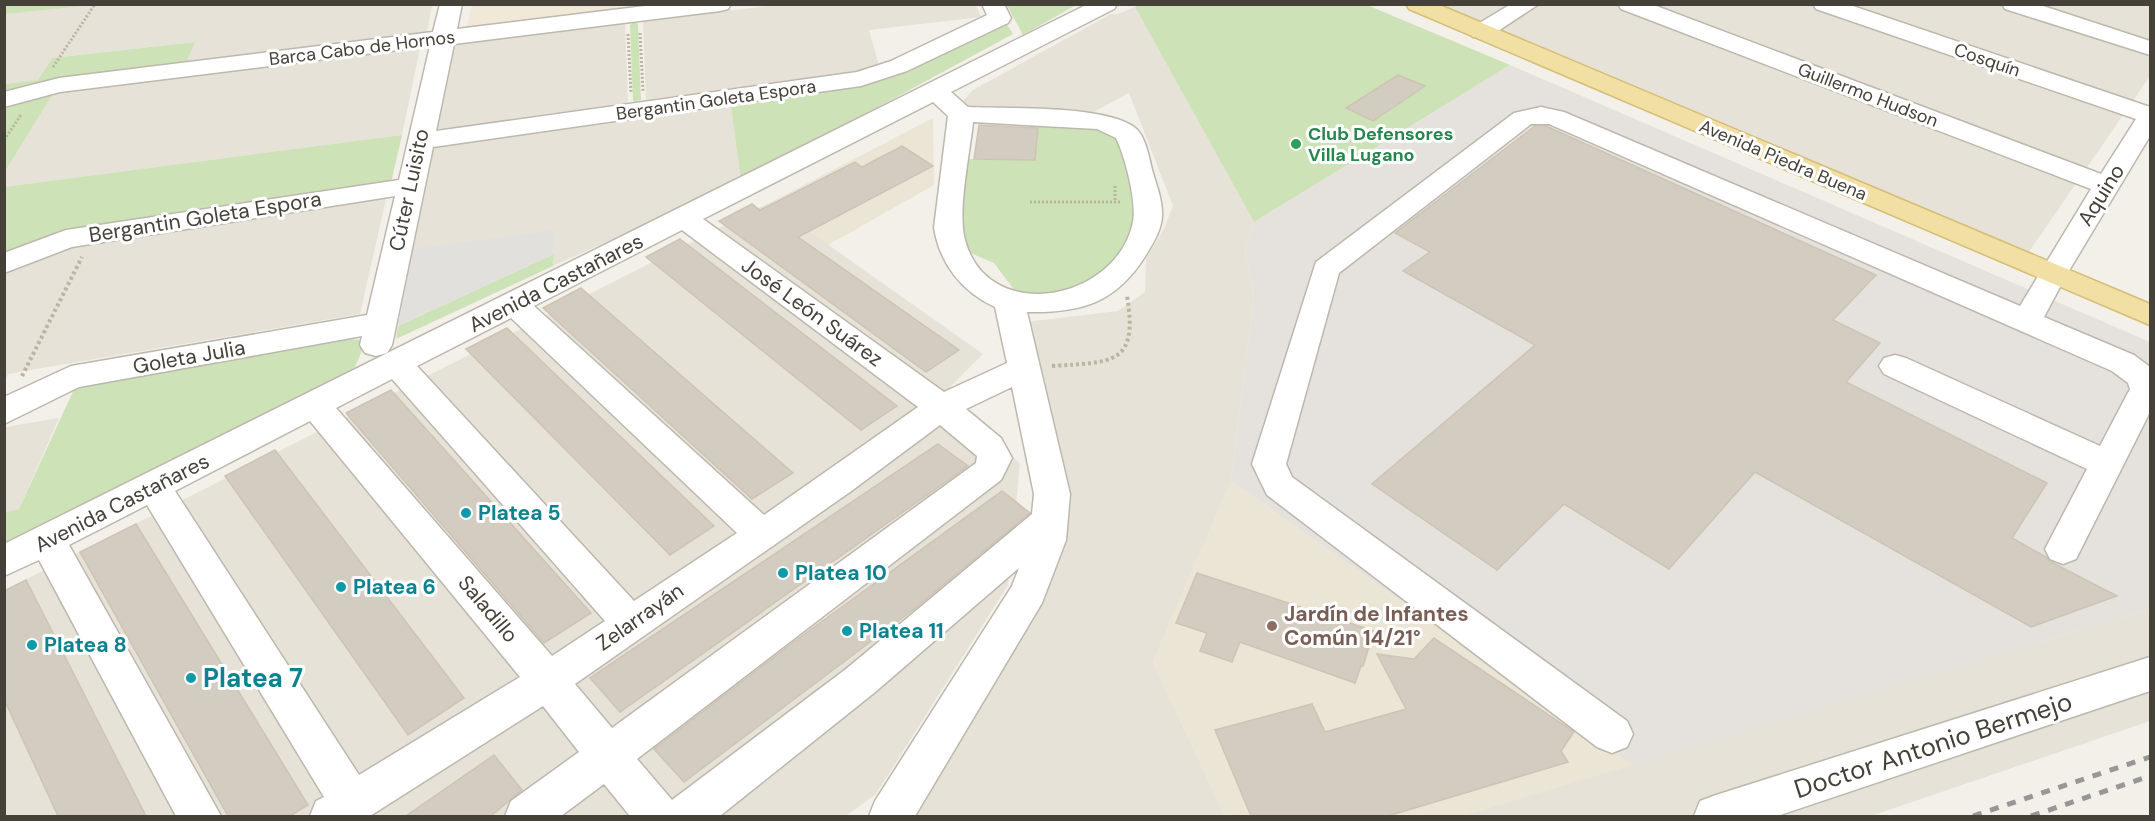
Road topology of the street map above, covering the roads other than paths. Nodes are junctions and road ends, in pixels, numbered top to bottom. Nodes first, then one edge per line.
1 (452, 4) edge
2 (720, 4) edge
3 (1106, 4) edge
4 (1417, 4) edge
5 (1527, 4) edge
6 (1629, 4) edge
7 (1824, 4) edge
8 (2013, 4) edge
9 (997, 11) edge
10 (631, 12) edge
11 (1482, 32) junction
12 (443, 38) junction
13 (2151, 48) edge
14 (935, 92) junction
15 (4, 100) edge
16 (961, 114) junction
17 (2151, 116) edge
18 (420, 141) junction
19 (410, 186) junction
20 (2107, 186) junction
21 (683, 218) junction
22 (4, 264) edge
23 (2052, 274) junction
24 (1009, 302) junction
25 (515, 305) junction
26 (2151, 315) edge
27 (2027, 321) junction
28 (380, 323) junction
29 (1895, 366) dead end
30 (1024, 368) junction
31 (383, 370) junction
32 (315, 405) junction
33 (942, 407) junction
34 (4, 412) edge
35 (2108, 464) junction
36 (154, 487) junction
37 (1050, 520) junction
38 (761, 534) junction
39 (47, 540) junction
40 (2063, 549) dead end
41 (4, 561) edge
42 (631, 624) junction
43 (2151, 674) edge
44 (548, 681) junction
45 (1612, 734) dead end
46 (608, 758) junction
47 (342, 809) edge
48 (199, 816) edge
49 (527, 816) edge
50 (657, 816) edge
51 (686, 816) edge
52 (891, 816) edge
53 (1716, 816) edge

1 - 12 street, Cúter Luisito
2 - 10 street, Barca Cabo de Hornos
3 - 14 street, Avenida Castañares
4 - 11 main road, Avenida Piedra Buena
5 - 11 street
6 - 20 street, Guillermo Hudson
7 - 17 street, Cosquín
8 - 13 street
9 - 18 street, Bergantin Goleta Espora
10 - 12 street, Barca Cabo de Hornos
11 - 23 main road, Avenida Piedra Buena
12 - 15 street, Barca Cabo de Hornos
12 - 18 street, Cúter Luisito
14 - 16 street
14 - 21 street, Avenida Castañares
16 - 24 street
16 - 24 street
17 - 20 street, Aquino
18 - 19 street, Cúter Luisito
19 - 22 street, Bergantin Goleta Espora
19 - 28 street, Cúter Luisito
20 - 23 street, Aquino
21 - 25 street, Avenida Castañares
21 - 33 street, José León Suárez
23 - 26 main road, Avenida Piedra Buena
23 - 27 street, Aquino
24 - 30 street
25 - 31 street, Avenida Castañares
25 - 38 street
27 - 35 street
27 - 45 street
28 - 31 street, Cúter Luisito
28 - 34 street, Goleta Julia
29 - 35 street
30 - 33 street, Zelarrayán
30 - 37 street
31 - 32 street, Avenida Castañares
31 - 42 street
32 - 36 street, Avenida Castañares
32 - 44 street, Saladillo
33 - 38 street, Zelarrayán
33 - 46 street, José León Suárez
35 - 40 street
36 - 39 street, Avenida Castañares
36 - 47 street
37 - 51 street
37 - 52 street
38 - 42 street, Zelarrayán
39 - 41 street, Avenida Castañares
39 - 48 street
42 - 44 street, Zelarrayán
43 - 53 street, Doctor Antonio Bermejo
44 - 46 street, Saladillo
44 - 47 street, Zelarrayán
46 - 49 street
46 - 50 street, Saladillo

